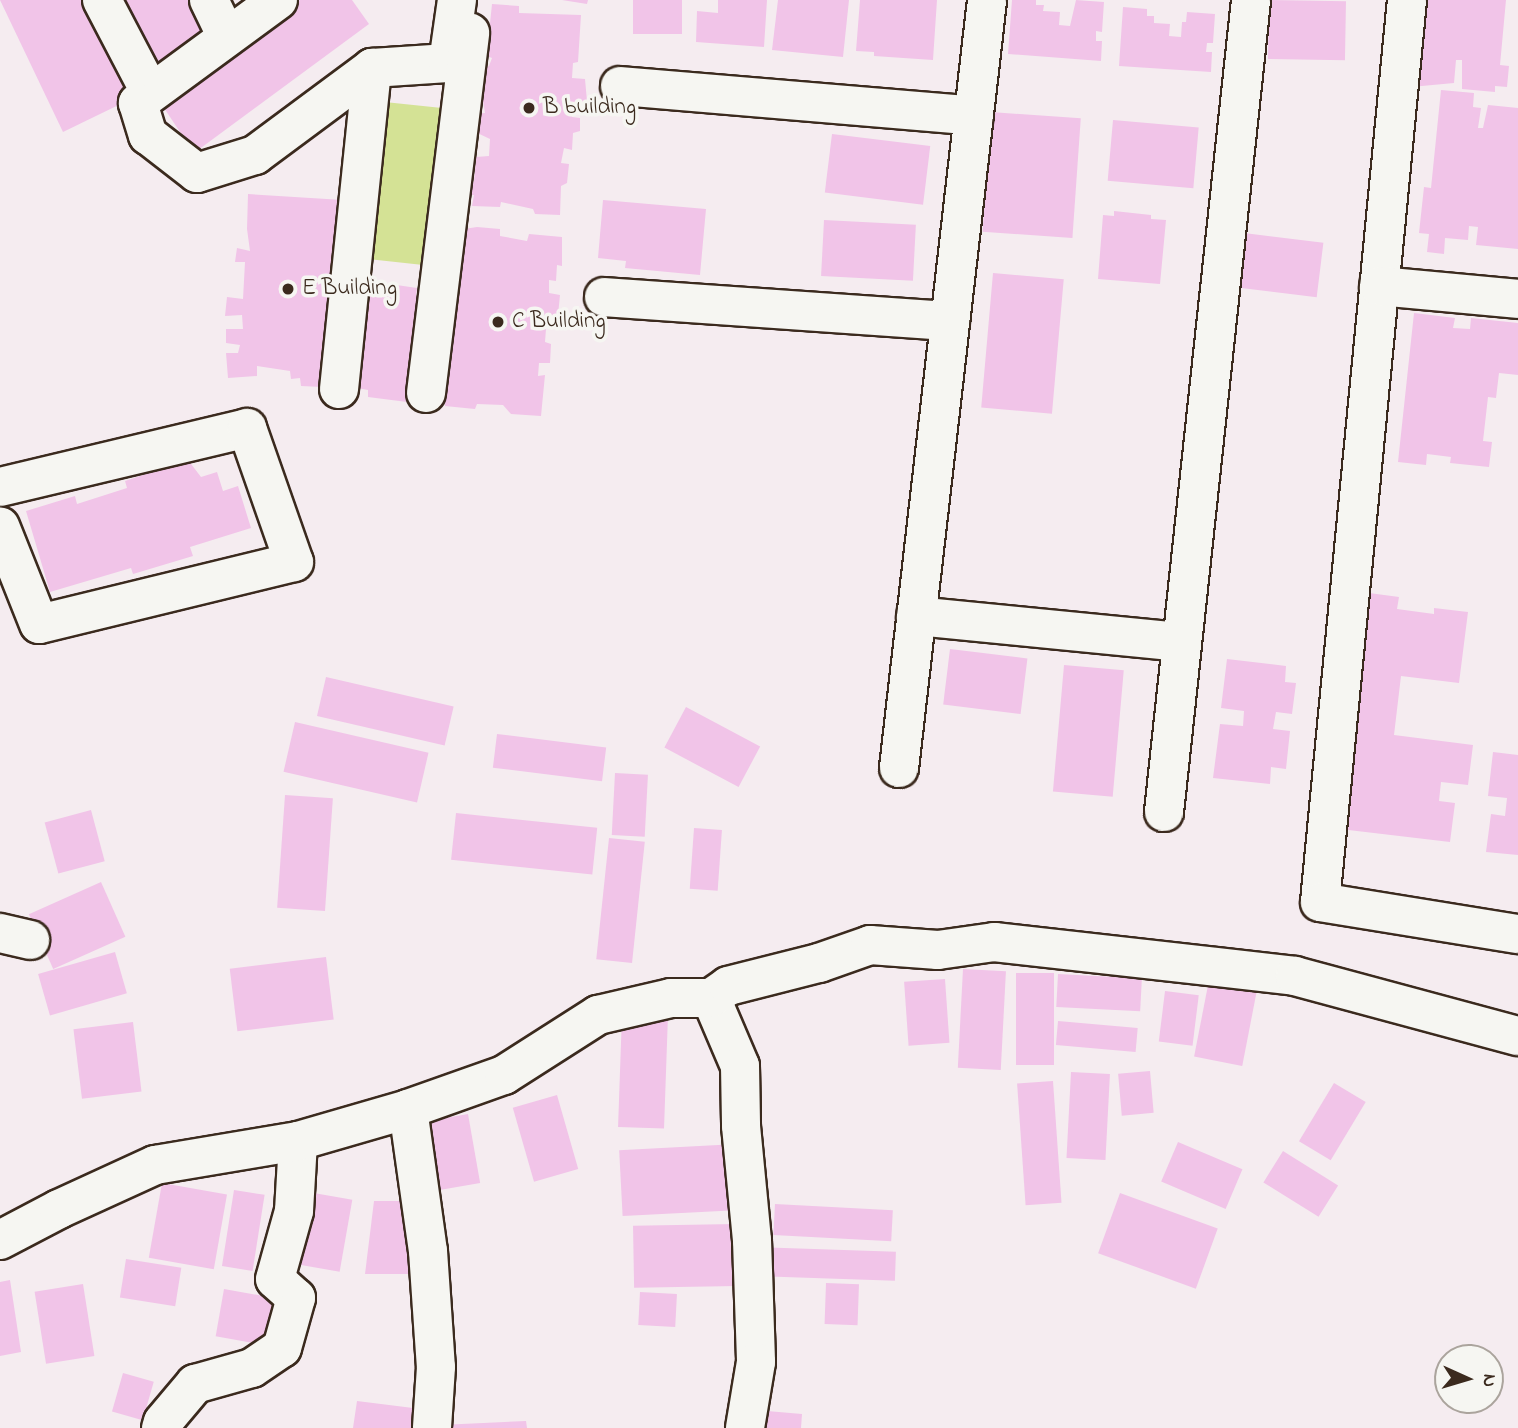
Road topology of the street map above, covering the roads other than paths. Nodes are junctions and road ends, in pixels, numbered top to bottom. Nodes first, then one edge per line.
1 (102, 0) edge
2 (209, 0) edge
3 (278, 0) edge
4 (457, 0) edge
5 (474, 0) edge
6 (987, 0) edge
7 (1251, 0) edge
8 (1407, 0) edge
9 (227, 37) junction
10 (372, 68) junction
11 (620, 86) dead end
12 (150, 92) junction
13 (974, 116) junction
14 (1380, 286) junction
15 (604, 297) dead end
16 (1518, 299) edge
17 (950, 321) junction
18 (339, 389) dead end
19 (426, 393) dead end
20 (0, 487) edge
21 (0, 526) edge
22 (916, 616) junction
23 (1181, 642) junction
24 (898, 768) dead end
25 (1164, 812) dead end
26 (1518, 934) edge
27 (711, 998) junction
28 (1518, 1037) edge
29 (408, 1109) junction
30 (298, 1141) junction
31 (0, 1240) edge
32 (161, 1428) edge
33 (432, 1428) edge
34 (745, 1428) edge

1 - 12 street
2 - 9 street
3 - 9 street
4 - 10 street
5 - 19 street
6 - 13 street
7 - 23 street
8 - 14 street
9 - 12 street
10 - 12 street
10 - 18 street
11 - 13 street
13 - 17 street
14 - 16 street
14 - 26 street
15 - 17 street
17 - 22 street
20 - 21 street
22 - 23 street
22 - 24 street
23 - 25 street
27 - 28 street
27 - 29 street
27 - 34 street
29 - 30 street
29 - 33 street
30 - 31 street
30 - 32 street

